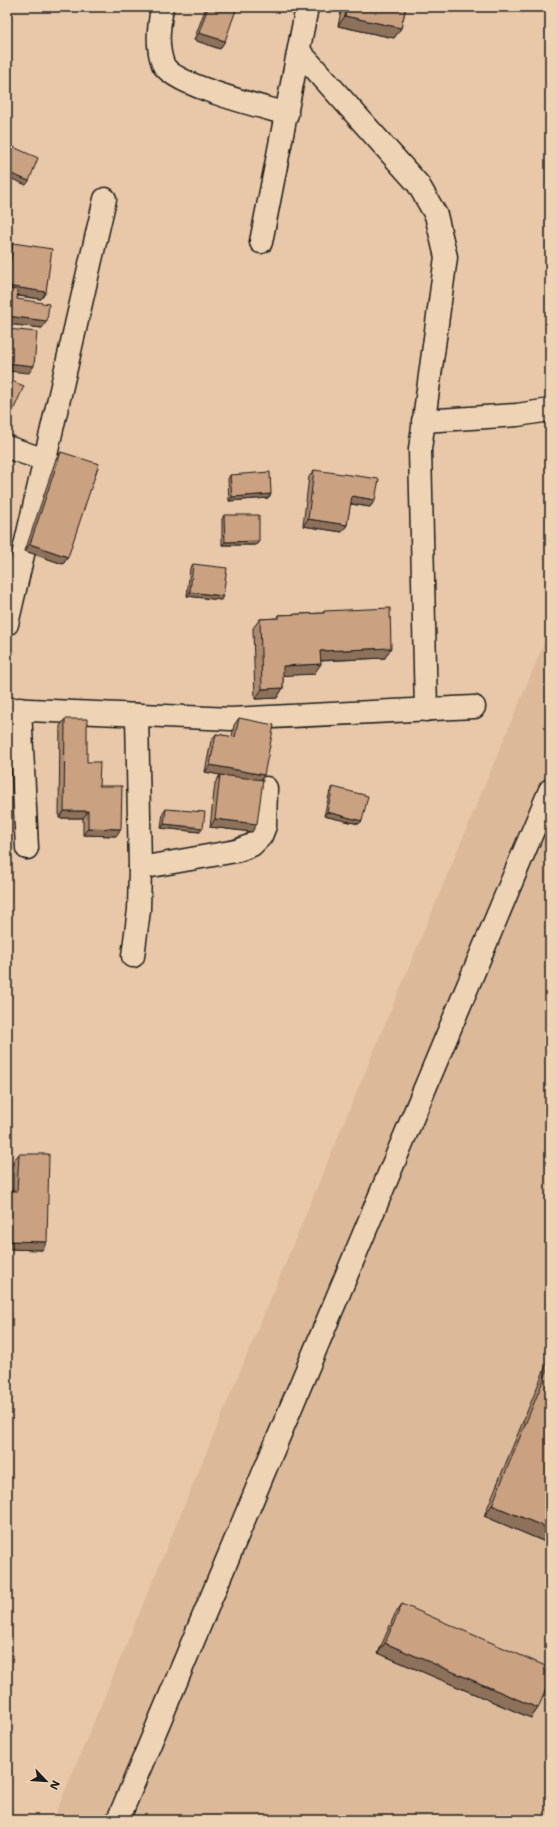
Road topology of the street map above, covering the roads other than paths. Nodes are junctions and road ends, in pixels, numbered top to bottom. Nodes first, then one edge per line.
1 (162, 7) edge
2 (307, 7) edge
3 (299, 51) junction
4 (286, 114) junction
5 (105, 199) dead end
6 (261, 242) dead end
7 (550, 410) edge
8 (424, 421) junction
9 (7, 447) edge
10 (45, 460) junction
11 (7, 624) edge
12 (474, 707) dead end
13 (14, 709) edge
14 (426, 710) junction
15 (136, 714) junction
16 (266, 788) edge
17 (550, 790) edge
18 (27, 848) dead end
19 (140, 868) junction
20 (133, 956) dead end
21 (118, 1820) edge

1 - 4 street
2 - 3 street
3 - 4 street
3 - 8 street
4 - 6 street
5 - 10 street
7 - 8 street
8 - 14 street
9 - 10 street
10 - 11 street
12 - 14 street
13 - 15 street
13 - 18 street
14 - 15 street
15 - 19 street
16 - 19 street
17 - 21 street
19 - 20 street

